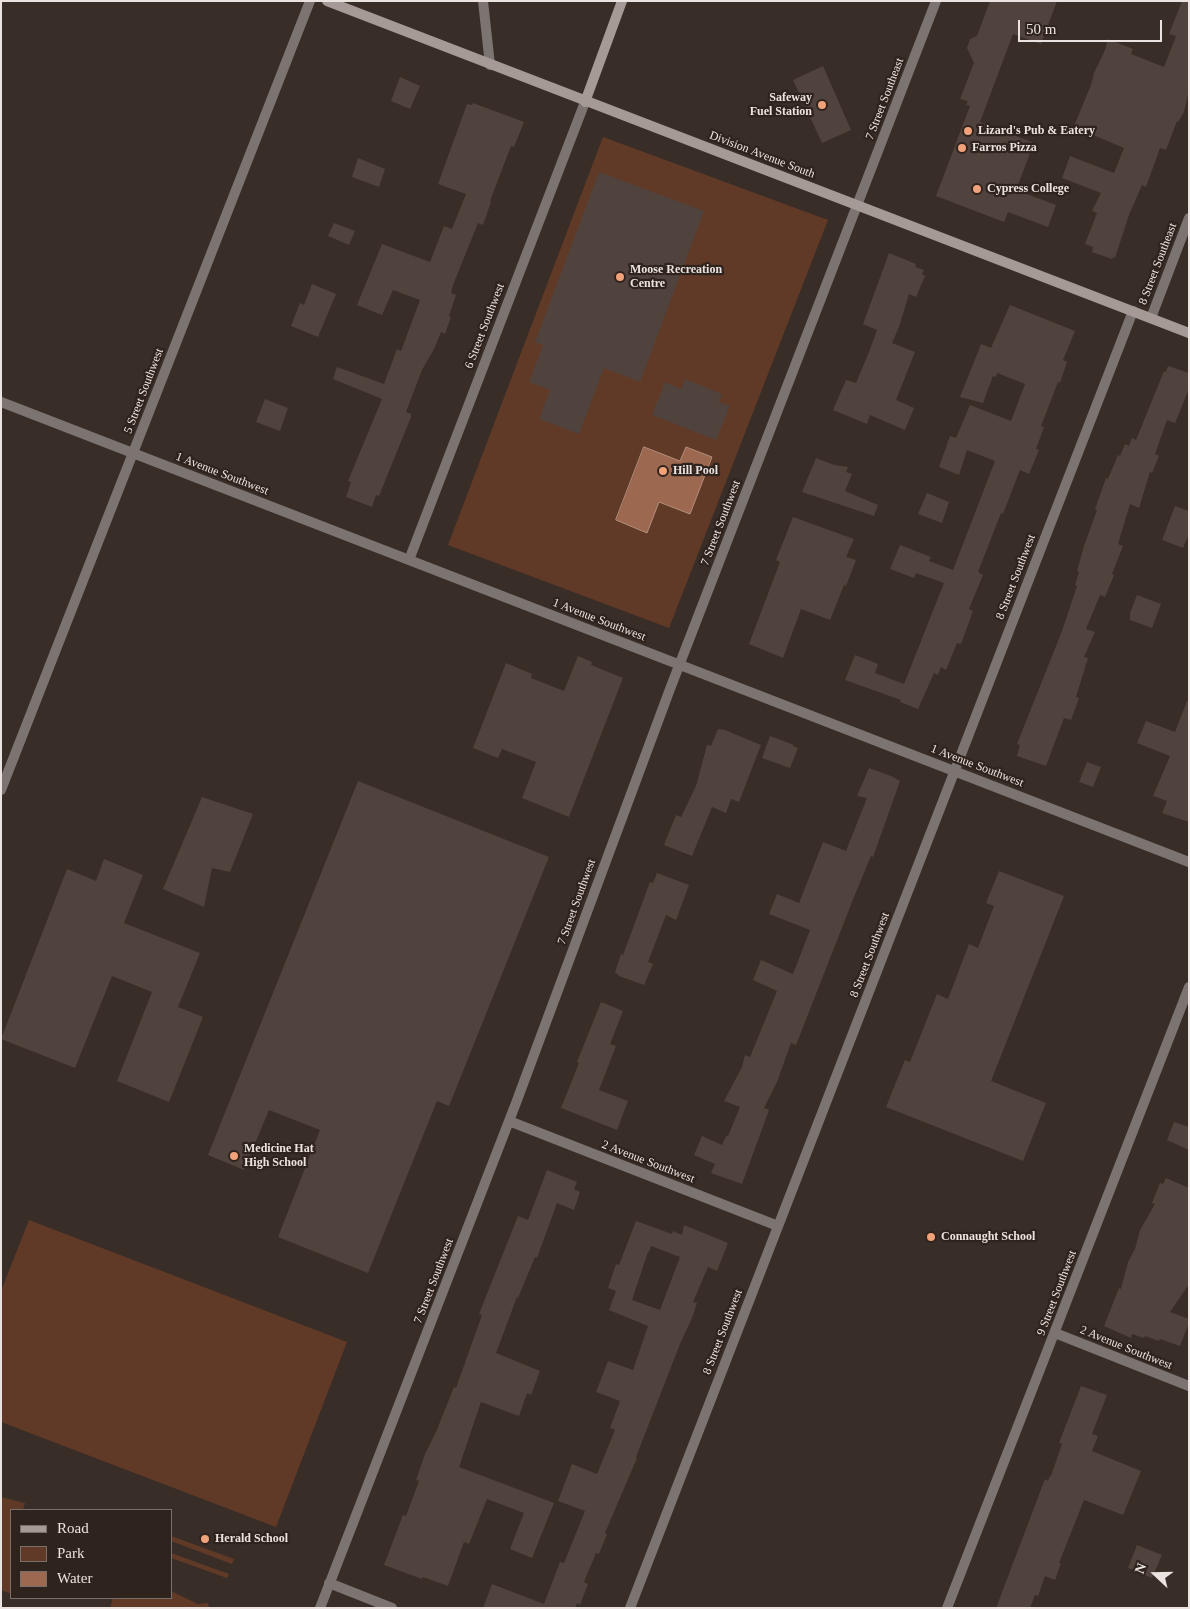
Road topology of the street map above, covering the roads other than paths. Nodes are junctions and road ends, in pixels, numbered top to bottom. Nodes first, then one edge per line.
1 (310, 1) edge
2 (327, 1) edge
3 (483, 1) edge
4 (622, 1) edge
5 (936, 1) edge
6 (490, 65) junction
7 (585, 102) junction
8 (858, 205) junction
9 (1189, 218) edge
10 (1134, 311) junction
11 (1151, 318) junction
12 (1189, 333) edge
13 (1, 402) edge
14 (132, 453) junction
15 (409, 560) junction
16 (679, 664) junction
17 (954, 771) junction
18 (1, 790) edge
19 (1189, 862) edge
20 (1189, 987) edge
21 (509, 1122) junction
22 (778, 1226) junction
23 (1055, 1333) junction
24 (1189, 1386) edge
25 (329, 1584) junction
26 (320, 1608) edge
27 (392, 1608) edge
28 (630, 1608) edge
29 (946, 1608) edge

1 - 14 street, 5 Street Southwest
2 - 6 street, Division Avenue South
3 - 6 street
4 - 7 street
5 - 8 street, 7 Street Southeast
6 - 7 street, Division Avenue South
7 - 8 street, Division Avenue South
7 - 15 street, 6 Street Southwest
8 - 10 street, Division Avenue South
8 - 16 street, 7 Street Southwest
9 - 11 street, 8 Street Southeast
10 - 11 street, Division Avenue South
10 - 17 street, 8 Street Southwest
11 - 12 street, Division Avenue South
13 - 14 street, 1 Avenue Southwest
14 - 15 street, 1 Avenue Southwest
14 - 18 street, 5 Street Southwest
15 - 16 street, 1 Avenue Southwest
16 - 17 street, 1 Avenue Southwest
16 - 21 street, 7 Street Southwest
17 - 19 street, 1 Avenue Southwest
17 - 22 street, 8 Street Southwest
20 - 23 street, 9 Street Southwest
21 - 22 street, 2 Avenue Southwest
21 - 25 street, 7 Street Southwest
22 - 28 street, 8 Street Southwest
23 - 24 street, 2 Avenue Southwest
23 - 29 street, 9 Street Southwest
25 - 26 street, 7 Street Southwest
25 - 27 street

